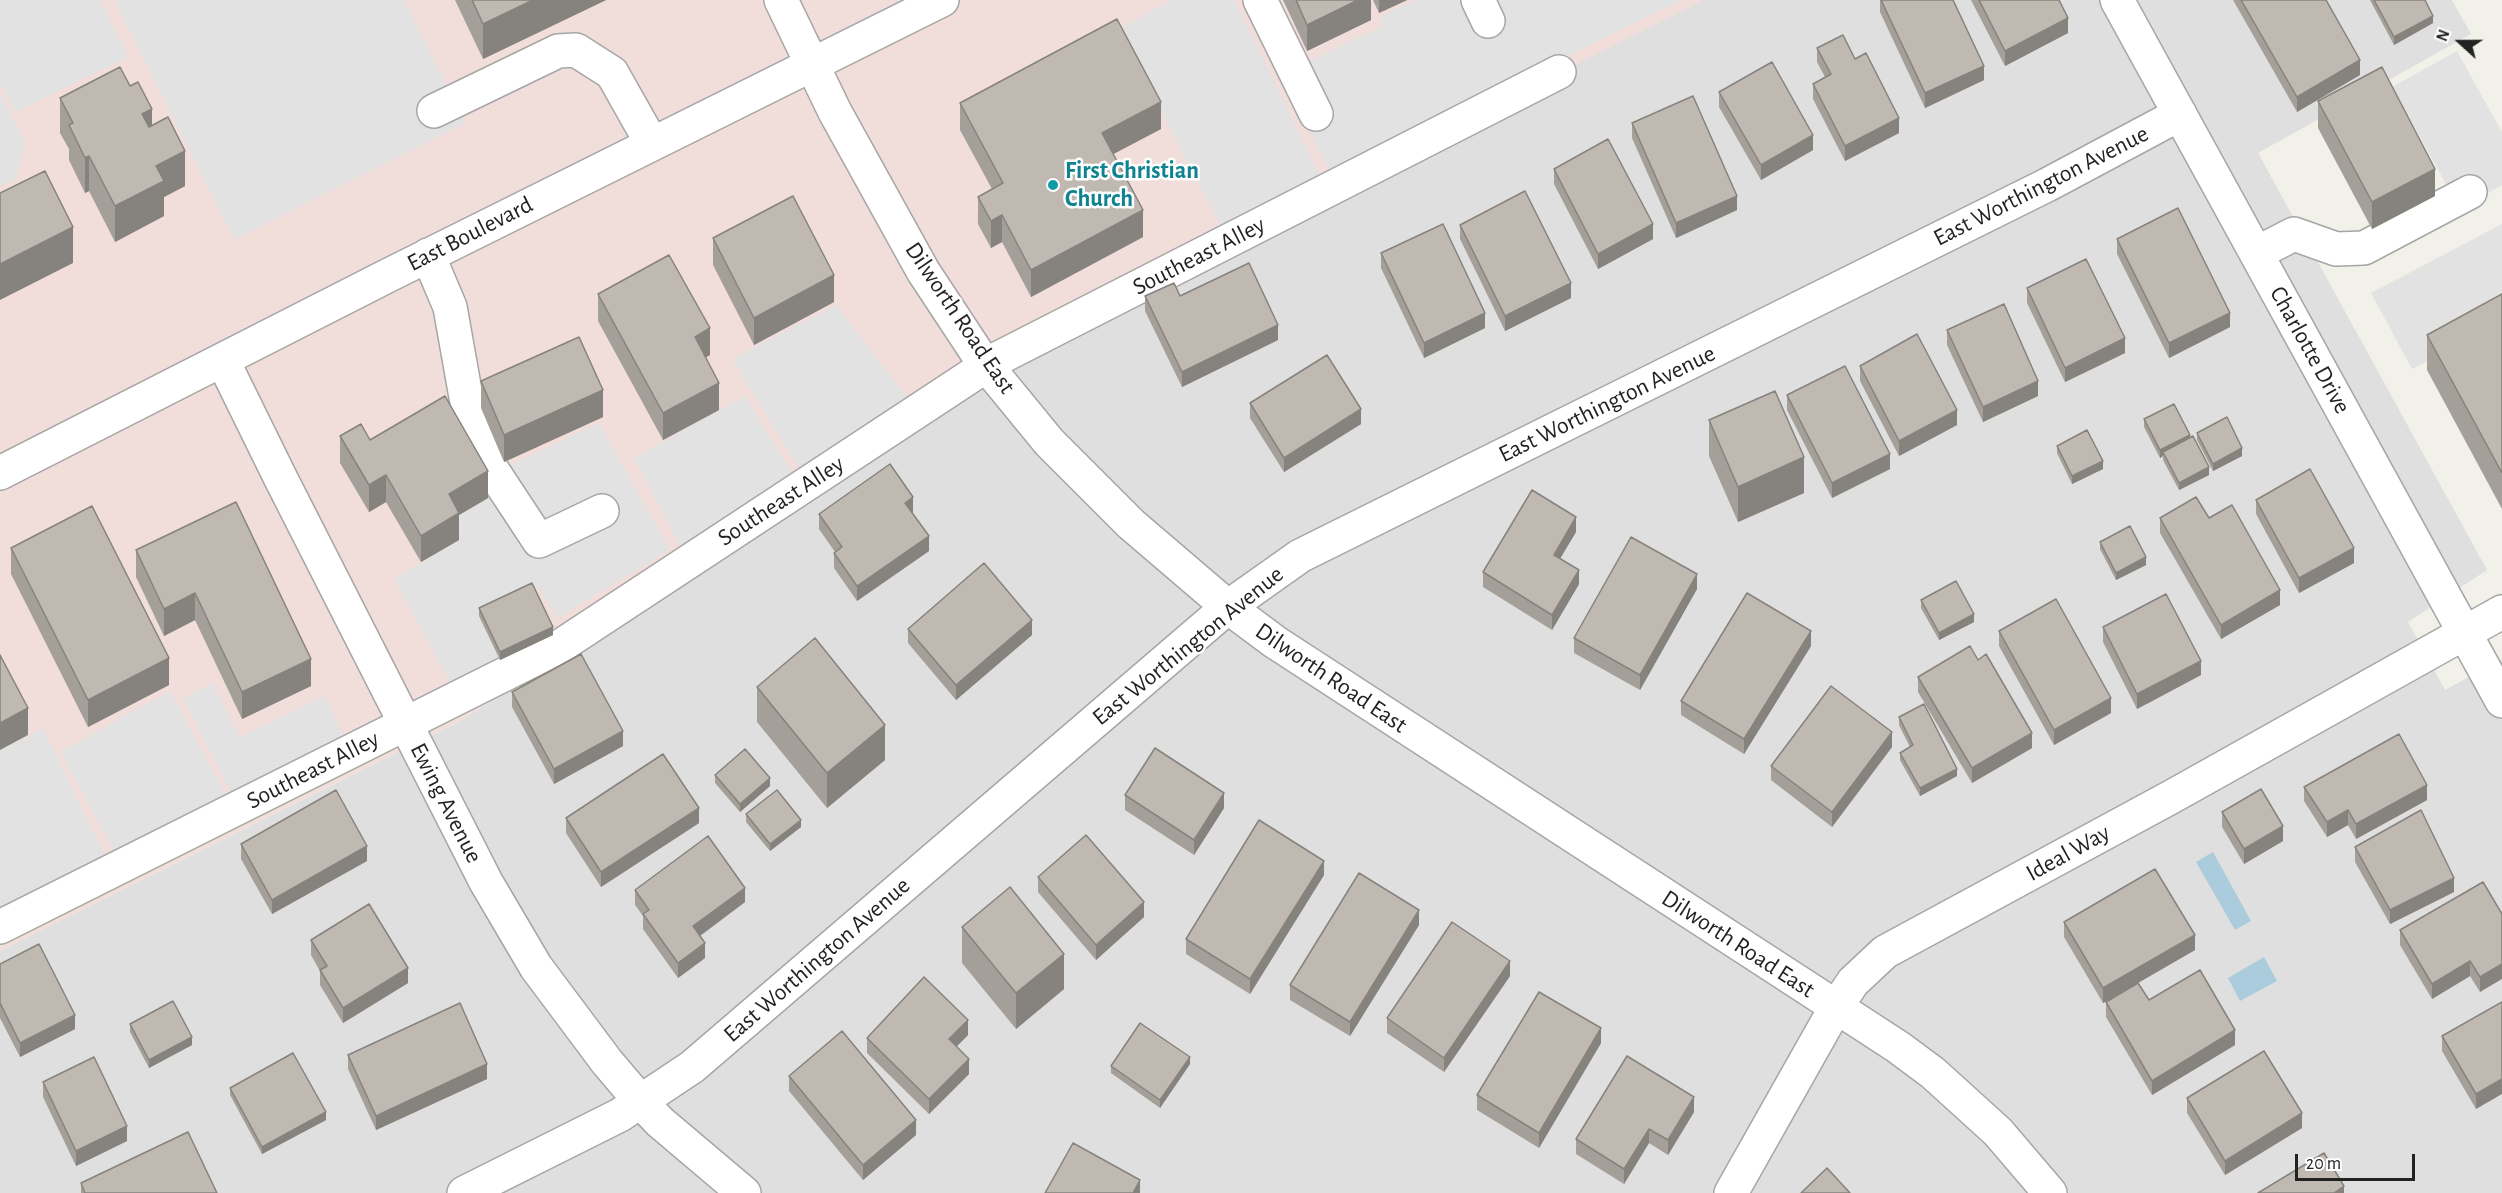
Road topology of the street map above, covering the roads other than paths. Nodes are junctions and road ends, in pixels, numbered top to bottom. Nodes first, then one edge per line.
1 (780, 0) edge
2 (942, 0) edge
3 (1260, 0) edge
4 (2117, 0) edge
5 (812, 65) junction
6 (1559, 72) dead end
7 (435, 111) dead end
8 (1316, 114) dead end
9 (2180, 114) junction
10 (652, 144) junction
11 (2470, 192) dead end
12 (2257, 254) junction
13 (428, 255) junction
14 (223, 361) junction
15 (986, 366) junction
16 (0, 473) edge
17 (602, 511) dead end
18 (1228, 607) junction
19 (2502, 612) edge
20 (2465, 632) junction
21 (2502, 701) edge
22 (405, 724) junction
23 (0, 927) edge
24 (1836, 1007) junction
25 (641, 1102) junction
26 (464, 1193) edge
27 (744, 1193) edge
28 (1731, 1193) edge
29 (2050, 1193) edge

1 - 5 street, Dilworth Road East
2 - 5 street, East Boulevard
3 - 8 street
4 - 9 street, Charlotte Drive
5 - 10 street, East Boulevard
5 - 15 street, Dilworth Road East
6 - 15 street, Southeast Alley
7 - 10 street
9 - 12 street, Charlotte Drive
9 - 18 street, East Worthington Avenue
10 - 13 street, East Boulevard
11 - 12 street
12 - 20 street, Charlotte Drive
13 - 14 street, East Boulevard
13 - 17 street
14 - 16 street, East Boulevard
14 - 22 street, Ewing Avenue
15 - 18 street, Dilworth Road East
15 - 22 street, Southeast Alley
18 - 24 street, Dilworth Road East
18 - 25 street, East Worthington Avenue
19 - 20 street, Ideal Way
20 - 21 street, Charlotte Drive
20 - 24 street, Ideal Way
22 - 23 street, Southeast Alley
22 - 25 street, Ewing Avenue
24 - 28 street, Ideal Way
24 - 29 street, Dilworth Road East
25 - 26 street, East Worthington Avenue
25 - 27 street, Ewing Avenue

